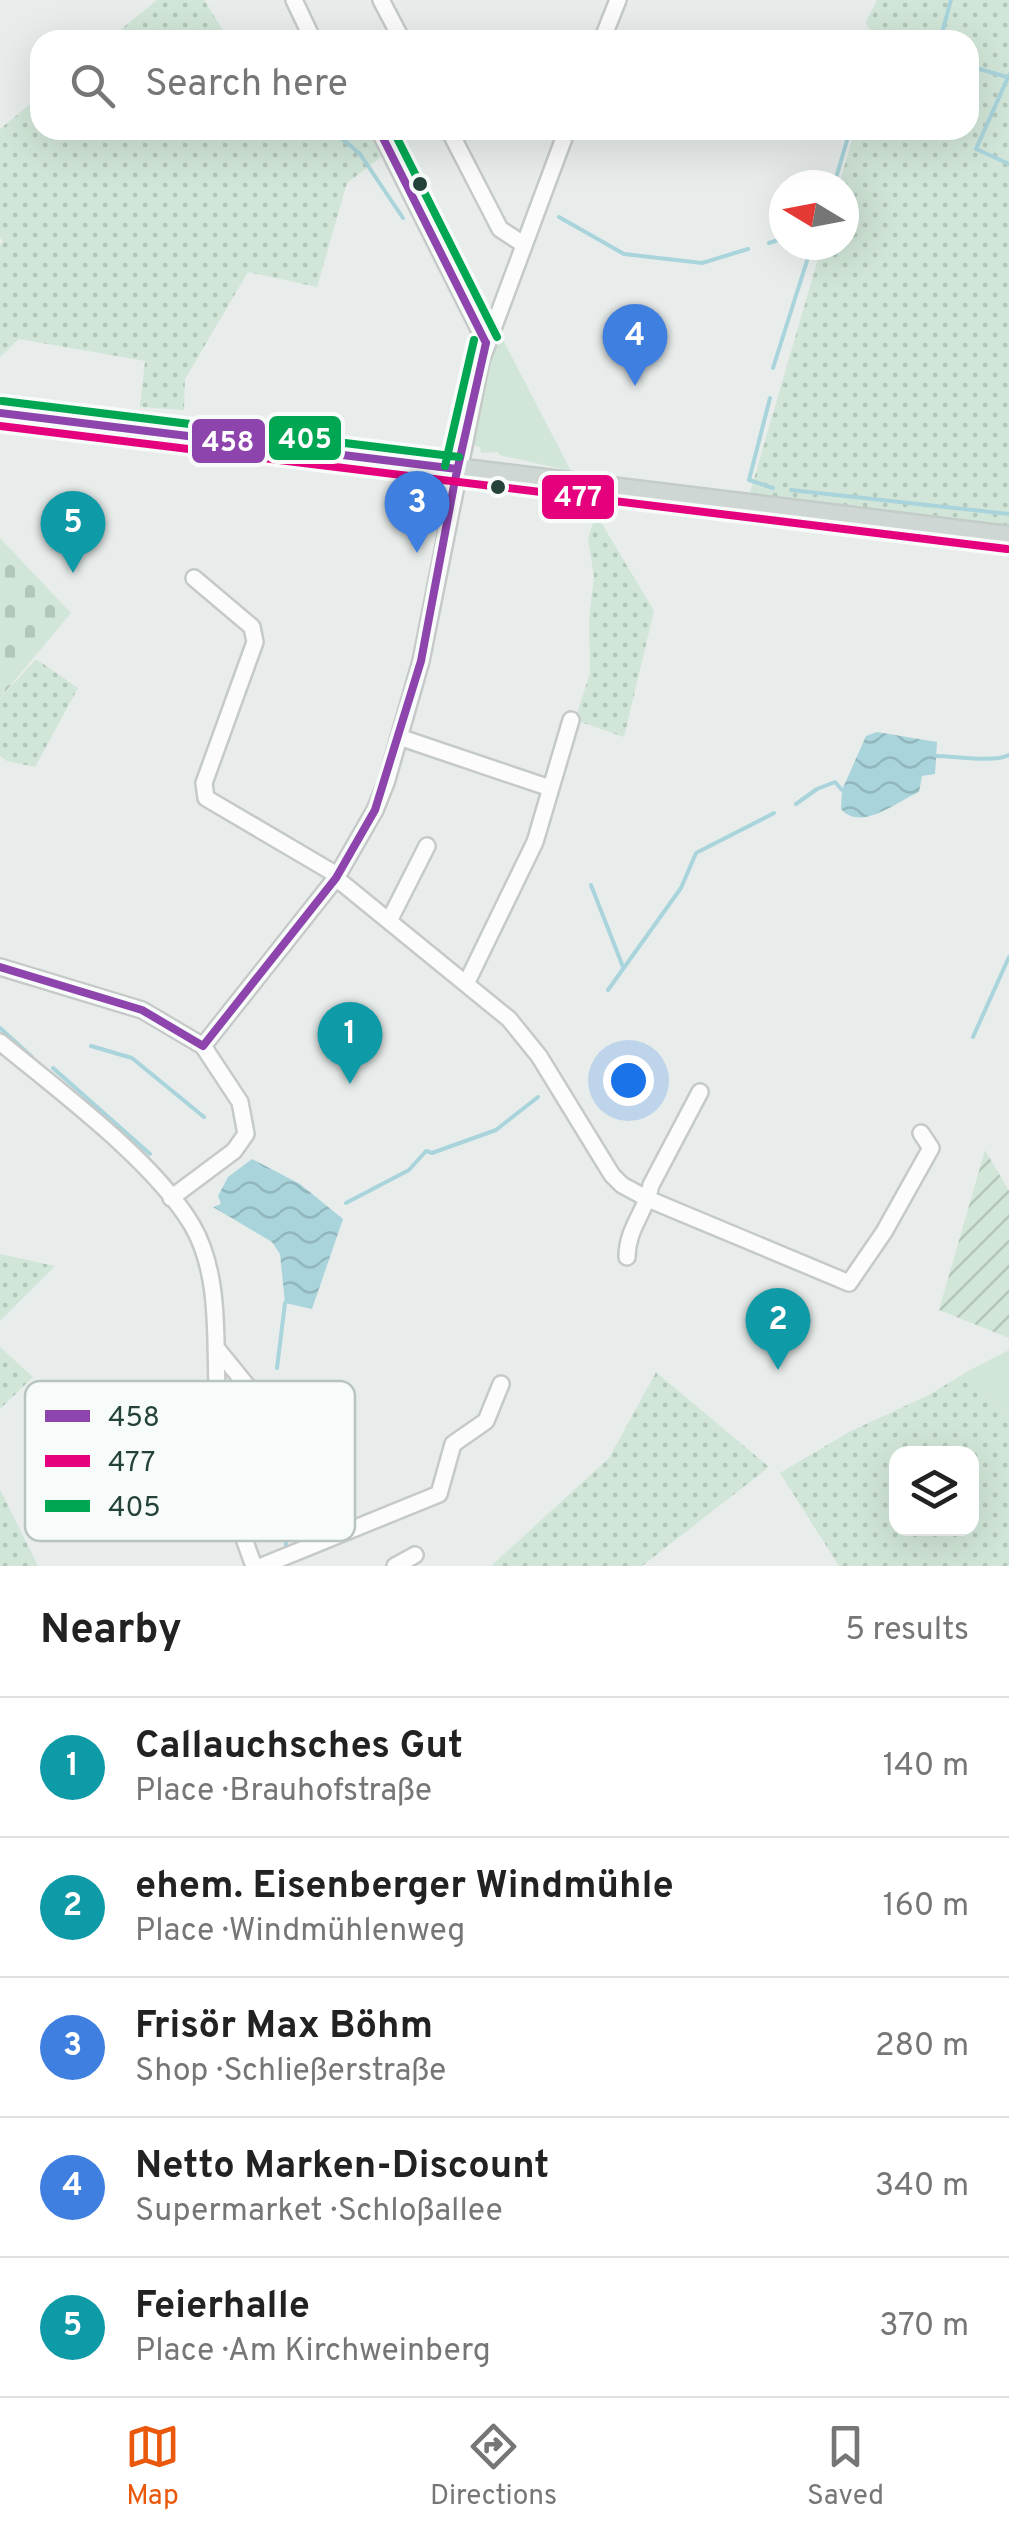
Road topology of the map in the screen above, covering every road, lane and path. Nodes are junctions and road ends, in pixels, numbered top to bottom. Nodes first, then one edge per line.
1 (294, 0) edge
2 (382, 0) edge
3 (618, 0) edge
4 (309, 30) edge
5 (397, 30) edge
6 (606, 30) edge
7 (384, 140) edge
8 (454, 140) edge
9 (563, 140) edge
10 (523, 244) junction
11 (486, 343) junction
12 (0, 413) edge
13 (457, 470) junction
14 (1009, 536) edge
15 (194, 578) dead end
16 (570, 720) dead end
17 (399, 737) junction
18 (550, 788) junction
19 (427, 846) dead end
20 (337, 877) junction
21 (389, 921) junction
22 (0, 967) edge
23 (466, 984) junction
24 (0, 1042) edge
25 (203, 1046) junction
26 (700, 1092) dead end
27 (921, 1133) dead end
28 (171, 1198) junction
29 (648, 1200) junction
30 (627, 1257) dead end
31 (218, 1350) junction
32 (217, 1381) edge
33 (243, 1381) edge
34 (501, 1384) dead end
35 (355, 1528) edge
36 (244, 1541) edge
37 (323, 1541) edge
38 (415, 1555) dead end
39 (254, 1566) edge
40 (262, 1566) edge
41 (395, 1566) edge

1 - 4 street
2 - 5 street
3 - 6 street
7 - 11 street
8 - 10 street
9 - 10 street
10 - 11 street
11 - 13 street
12 - 13 main road
13 - 14 main road
13 - 17 street
15 - 20 street
16 - 18 street
17 - 18 street
17 - 20 street
18 - 23 street
19 - 21 street
20 - 21 street
20 - 25 street
21 - 23 street
22 - 25 street
23 - 29 street
24 - 28 street
25 - 28 street
26 - 29 street
27 - 29 street
28 - 31 street
29 - 30 street
31 - 32 street
31 - 33 street
34 - 35 street
36 - 39 street
37 - 40 street
38 - 41 street

